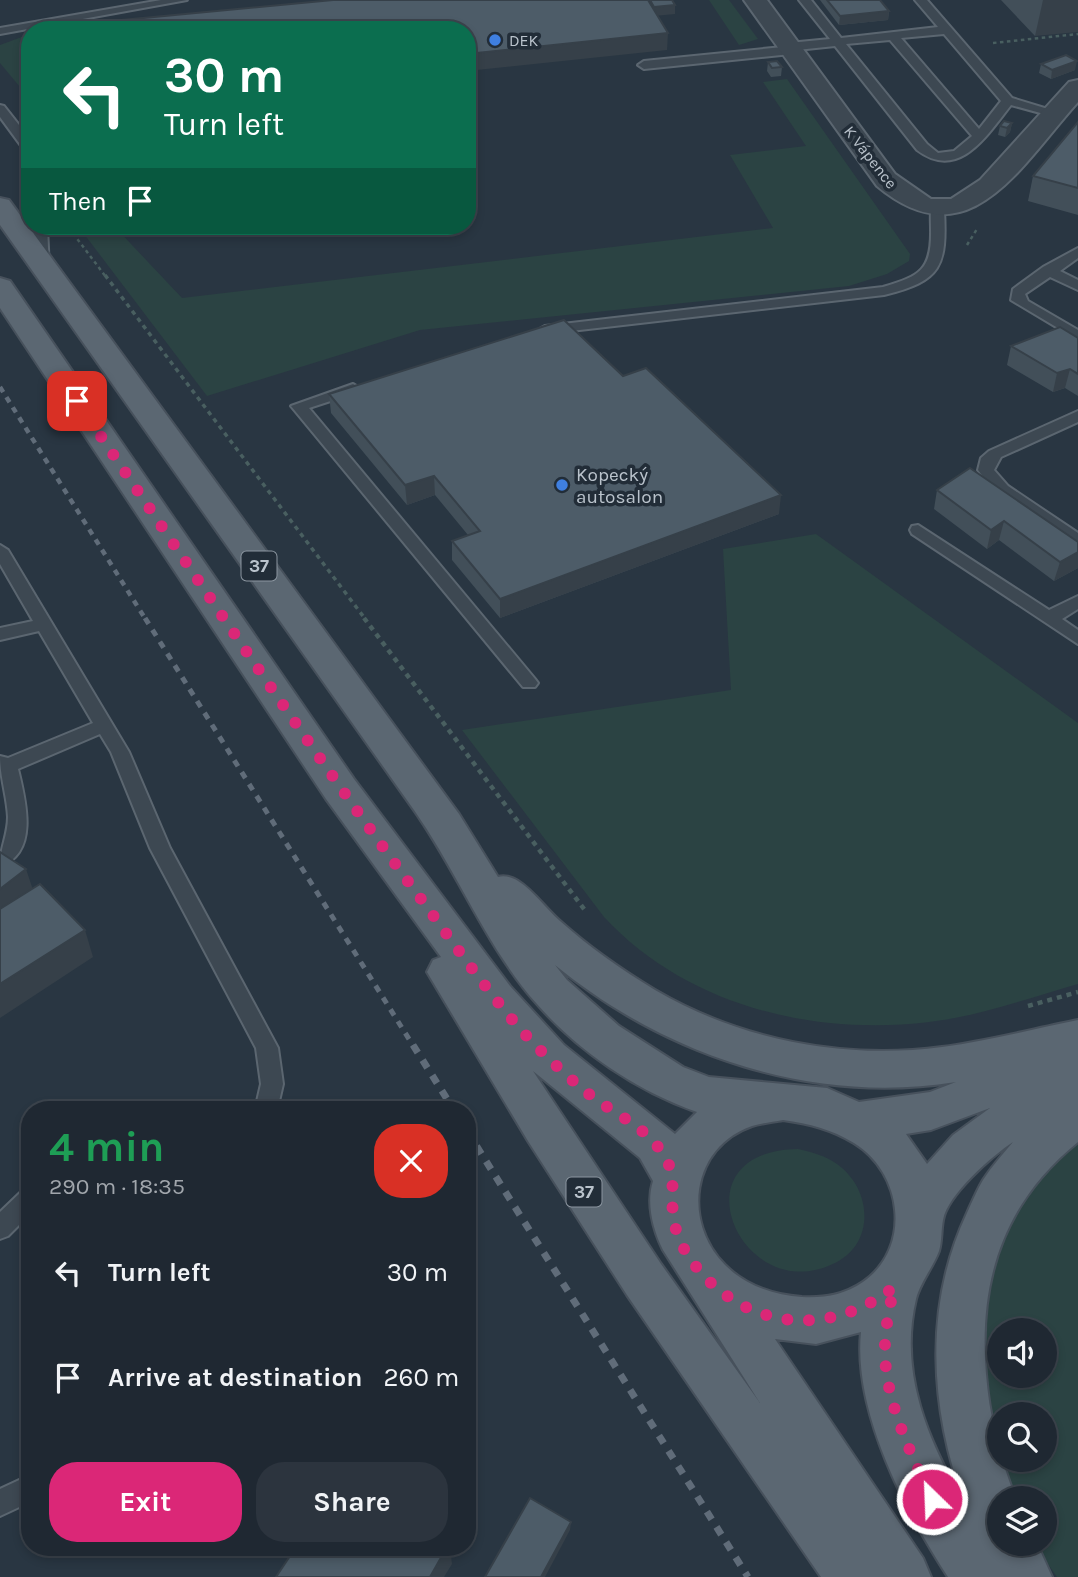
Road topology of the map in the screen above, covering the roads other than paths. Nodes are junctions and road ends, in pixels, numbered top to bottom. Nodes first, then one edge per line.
1 (181, 0) edge
2 (755, 0) edge
3 (805, 0) edge
4 (921, 0) edge
5 (58, 21) edge
6 (21, 27) edge
7 (947, 30) junction
8 (0, 31) edge
9 (893, 36) junction
10 (838, 42) junction
11 (790, 49) junction
12 (644, 65) dead end
13 (1078, 87) edge
14 (1008, 101) junction
15 (0, 109) edge
16 (1055, 113) junction
17 (21, 136) edge
18 (978, 136) junction
19 (0, 206) edge
20 (937, 209) junction
21 (41, 235) edge
22 (1078, 252) edge
23 (44, 267) junction
24 (1048, 270) junction
25 (1078, 286) edge
26 (0, 287) edge
27 (528, 335) edge
28 (1078, 335) edge
29 (363, 386) edge
30 (1078, 416) edge
31 (918, 530) dead end
32 (1078, 541) edge
33 (0, 551) edge
34 (1078, 603) edge
35 (1049, 618) junction
36 (44, 624) junction
37 (0, 634) edge
38 (1078, 638) edge
39 (529, 683) dead end
40 (105, 725) junction
41 (4, 765) edge
42 (340, 789) junction
43 (444, 824) junction
44 (0, 858) edge
45 (1078, 1038) edge
46 (1078, 1055) edge
47 (1078, 1085) edge
48 (268, 1101) edge
49 (765, 1102) junction
50 (1078, 1115) edge
51 (859, 1121) junction
52 (675, 1177) junction
53 (21, 1207) edge
54 (920, 1211) junction
55 (0, 1228) edge
56 (707, 1280) junction
57 (894, 1287) junction
58 (21, 1492) edge
59 (987, 1494) edge
60 (0, 1503) edge
61 (1014, 1556) edge
62 (854, 1577) edge
63 (904, 1577) edge
64 (980, 1577) edge
65 (1024, 1577) edge

1 - 5 lane
2 - 11 street, K Vápence
3 - 10 lane
4 - 7 lane
6 - 8 lane
7 - 9 lane
7 - 14 lane
9 - 10 lane
9 - 18 lane
10 - 11 lane
10 - 18 lane
11 - 12 lane
11 - 20 street, K Vápence
13 - 16 street
14 - 16 lane
14 - 18 lane
15 - 17 lane
16 - 20 street
19 - 23 main road, 37
20 - 27 lane
21 - 23 lane
22 - 24 lane
23 - 43 main road, 37
24 - 25 lane
24 - 28 lane
26 - 42 main road, 37
29 - 39 lane
30 - 32 lane
31 - 35 lane
33 - 36 lane
34 - 35 lane
35 - 38 lane
36 - 37 lane
36 - 40 lane
40 - 41 lane
40 - 48 lane
41 - 44 lane
42 - 52 main road, 37
42 - 62 main road, 37
43 - 45 main road
43 - 49 main road, 37
46 - 51 main road
47 - 54 main road
49 - 51 main road, 37
49 - 52 main road, 37
50 - 59 main road
51 - 54 main road, 37
52 - 56 main road, 37
53 - 55 lane
54 - 57 main road, 37
56 - 57 main road, 37
56 - 63 main road, 37
57 - 64 main road, 37
58 - 60 lane
61 - 65 main road

